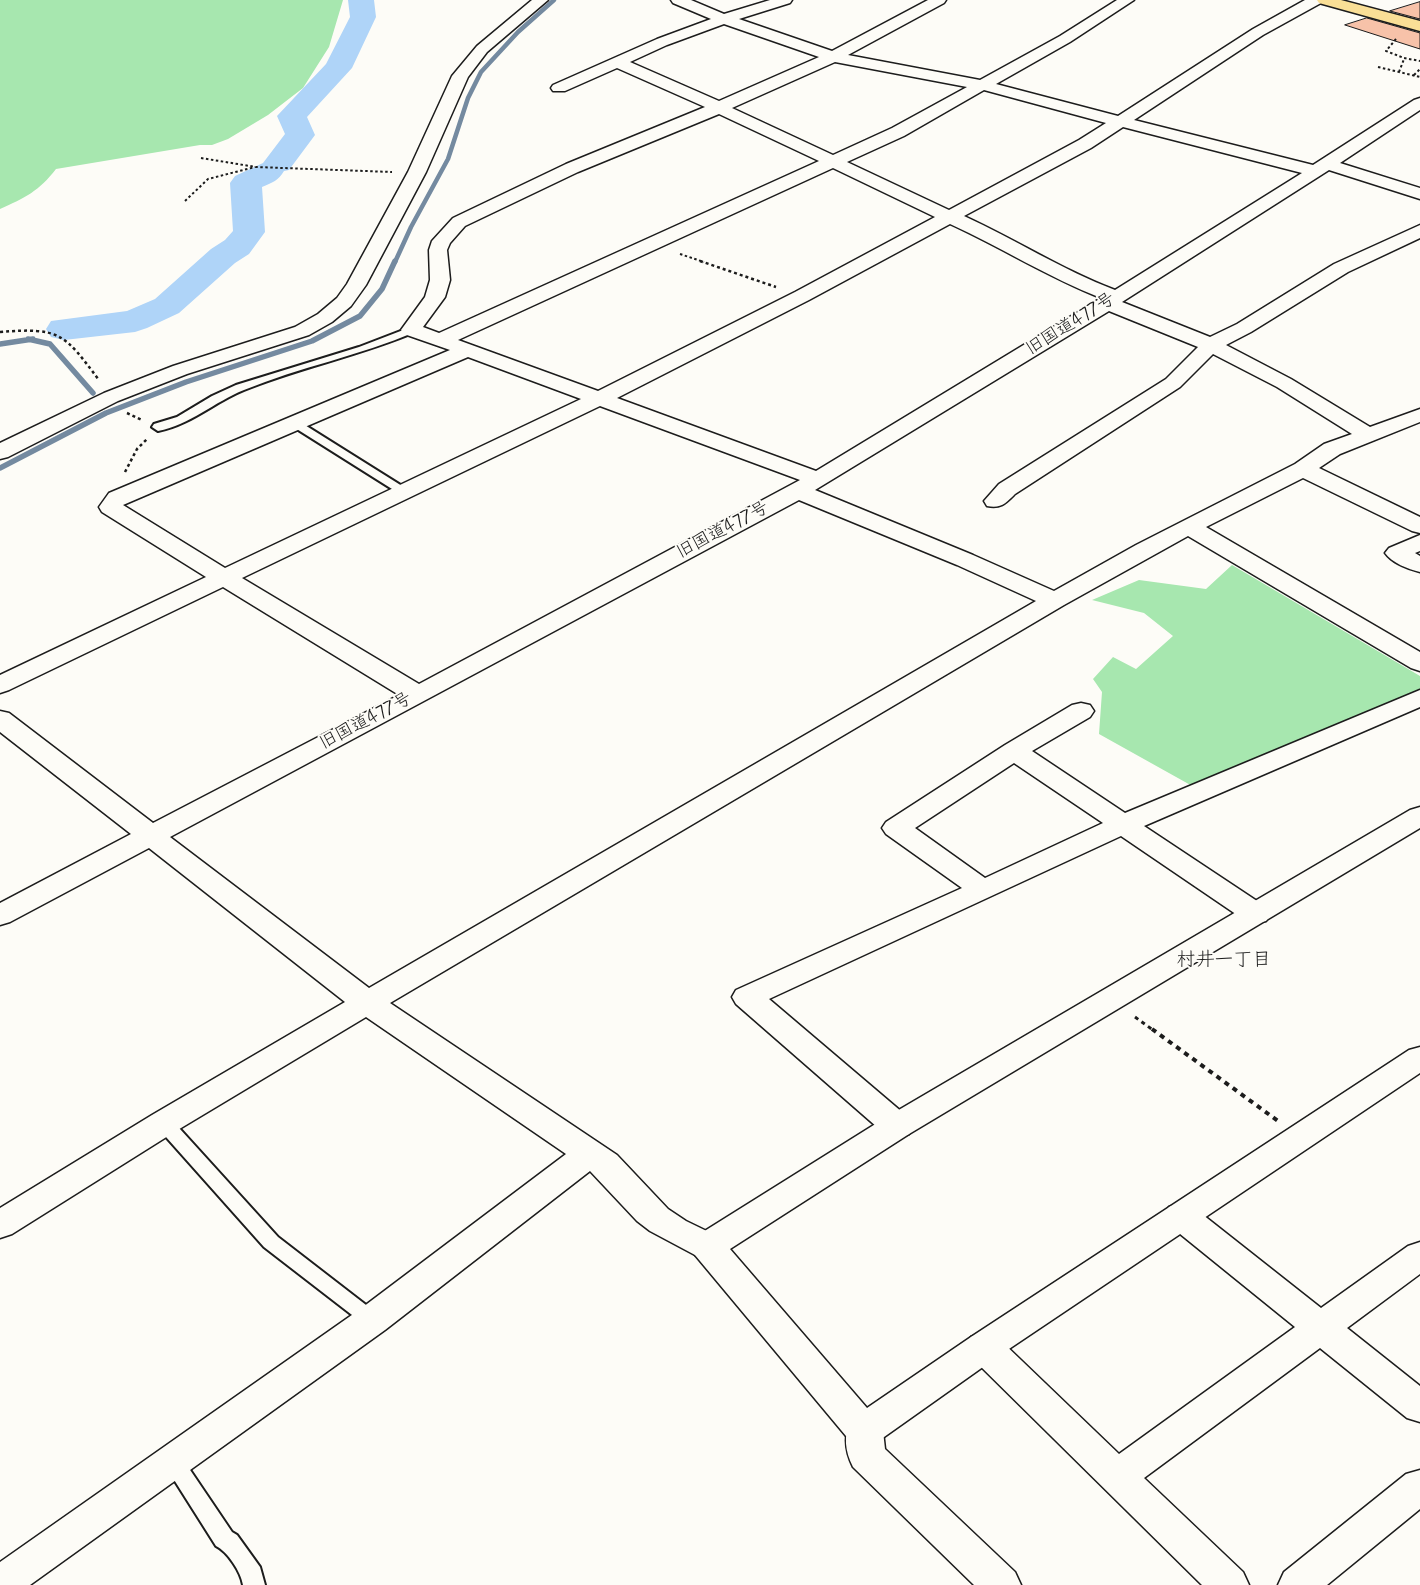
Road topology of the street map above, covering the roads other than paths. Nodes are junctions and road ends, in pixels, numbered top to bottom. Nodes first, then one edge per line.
1 (541, 0) edge
2 (678, 0) edge
3 (785, 0) edge
4 (940, 0) edge
5 (1100, 0) edge
6 (1316, 0) edge
7 (1324, 0) edge
8 (1123, 2) edge
9 (723, 19) junction
10 (1420, 26) edge
11 (833, 57) junction
12 (617, 62) junction
13 (983, 85) junction
14 (559, 88) dead end
15 (720, 107) junction
16 (1418, 107) edge
17 (1124, 120) junction
18 (831, 162) junction
19 (1321, 167) junction
20 (1420, 194) edge
21 (951, 217) junction
22 (1419, 233) edge
23 (1111, 300) junction
24 (411, 330) junction
25 (440, 340) junction
26 (1211, 345) junction
27 (468, 350) junction
28 (600, 398) junction
29 (1420, 415) edge
30 (296, 424) junction
31 (158, 427) road end
32 (1367, 434) junction
33 (0, 452) edge
34 (1303, 469) junction
35 (818, 478) junction
36 (404, 491) junction
37 (798, 491) junction
38 (995, 501) dead end
39 (1420, 526) edge
40 (1190, 527) junction
41 (1420, 542) edge
42 (1420, 565) edge
43 (223, 578) junction
44 (1055, 600) junction
45 (1420, 636) edge
46 (1396, 648) junction
47 (1420, 663) edge
48 (0, 685) edge
49 (418, 694) junction
50 (1420, 698) edge
51 (1081, 711) dead end
52 (0, 719) edge
53 (1014, 751) junction
54 (1420, 816) edge
55 (1122, 825) junction
56 (149, 836) junction
57 (983, 890) junction
58 (1256, 914) junction
59 (0, 915) edge
60 (367, 1002) junction
61 (1420, 1058) edge
62 (164, 1123) junction
63 (897, 1126) junction
64 (589, 1154) junction
65 (1181, 1216) junction
66 (0, 1226) edge
67 (707, 1246) junction
68 (1420, 1255) edge
69 (372, 1320) junction
70 (1321, 1328) junction
71 (984, 1346) junction
72 (1420, 1407) edge
73 (864, 1431) junction
74 (173, 1462) junction
75 (1118, 1476) junction
76 (1420, 1486) edge
77 (0, 1584) edge
78 (254, 1585) edge
79 (1001, 1585) edge
80 (1229, 1585) edge
81 (1298, 1585) edge

1 - 33 street
2 - 9 street
3 - 9 street
4 - 11 street
5 - 8 street
6 - 17 street
7 - 10 main road
8 - 13 street
9 - 11 street
9 - 12 street
11 - 13 street
11 - 15 street
12 - 14 street
12 - 15 street
13 - 17 street
13 - 18 street
15 - 18 street
15 - 24 street
16 - 19 street, 旧国道477号
17 - 19 street
17 - 21 street
18 - 21 street
18 - 25 street
19 - 20 street
19 - 23 street, 旧国道477号
21 - 23 street
21 - 28 street
22 - 26 street
23 - 26 street
23 - 35 street, 旧国道477号
24 - 25 street
24 - 31 lane
25 - 27 street
26 - 32 street
26 - 38 street
27 - 28 street
27 - 30 street
28 - 35 street
28 - 36 street
29 - 32 street
30 - 36 lane
30 - 43 street
32 - 34 street
34 - 39 street
34 - 40 street
35 - 37 street, 旧国道477号
36 - 43 street
37 - 44 street
37 - 49 street, 旧国道477号
40 - 44 street
40 - 46 street
41 - 42 street
43 - 48 street
43 - 49 street
44 - 60 street
45 - 46 street
46 - 47 street
49 - 56 street, 旧国道477号
50 - 55 street
51 - 53 street
52 - 56 street
53 - 55 street
53 - 57 street
54 - 58 street
55 - 57 street
55 - 58 street
56 - 59 street, 旧国道477号
56 - 60 street
57 - 63 street
58 - 63 street
60 - 62 street
60 - 64 street
61 - 65 street
62 - 66 street
62 - 69 lane
63 - 67 street
64 - 67 street
64 - 69 street
65 - 70 street
65 - 71 street
67 - 73 street
68 - 70 street
69 - 74 street
70 - 72 street
70 - 75 street
71 - 73 street
71 - 75 street
73 - 79 street
74 - 77 street
74 - 78 lane
75 - 80 street
76 - 81 street

